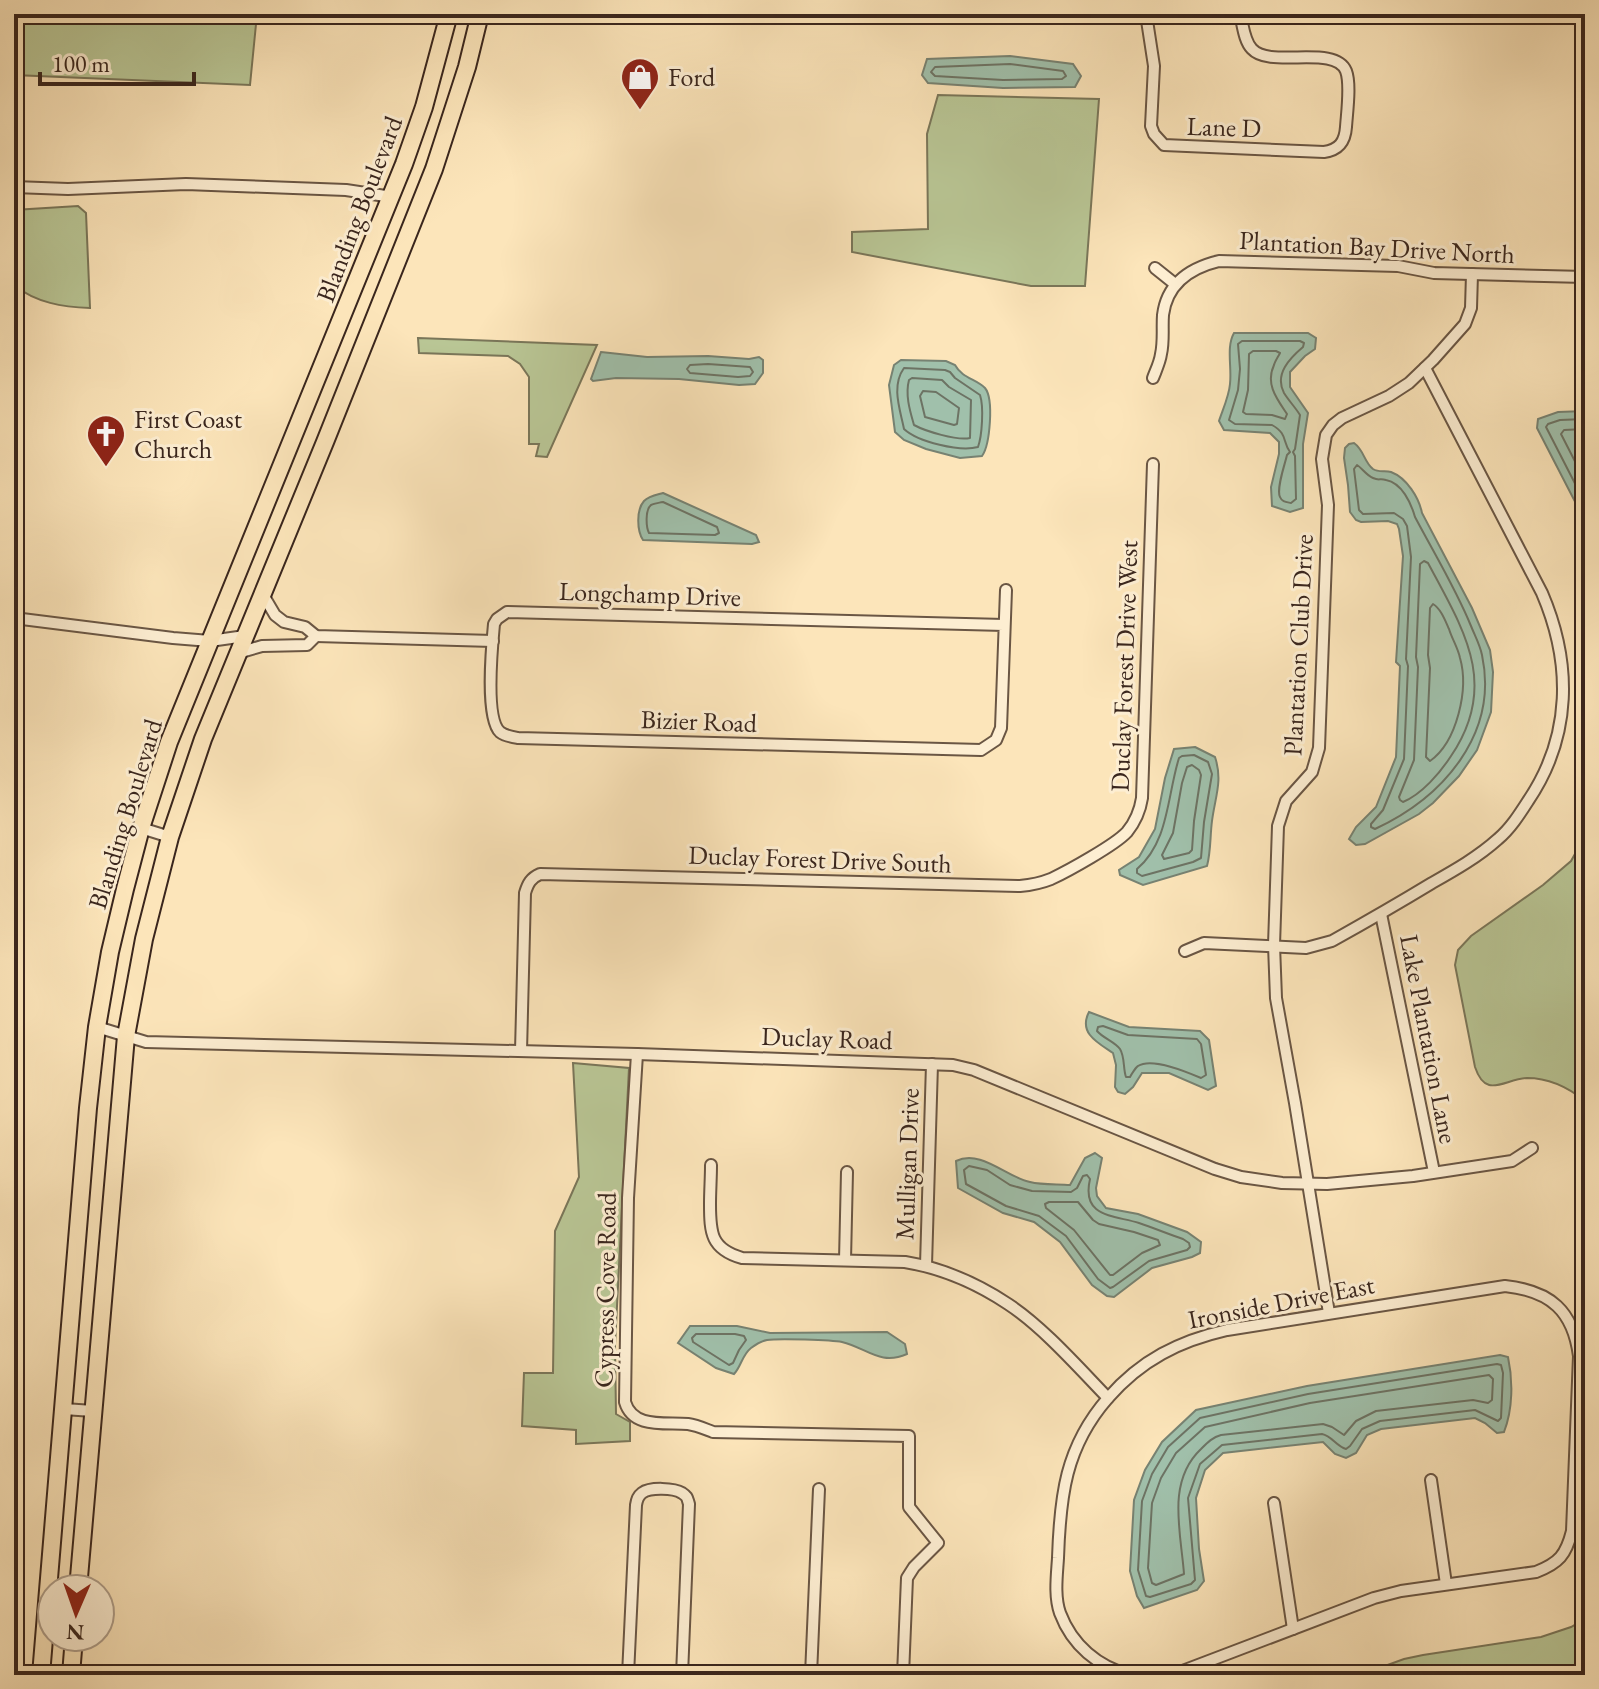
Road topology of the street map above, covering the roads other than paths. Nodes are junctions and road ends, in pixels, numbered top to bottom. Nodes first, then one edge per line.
1 (449, 14) edge
2 (480, 14) edge
3 (1146, 14) edge
4 (1240, 14) edge
5 (424, 107) junction
6 (452, 115) junction
7 (14, 187) edge
8 (392, 197) junction
9 (1155, 268) dead end
10 (1472, 274) junction
11 (1585, 277) edge
12 (1175, 284) junction
13 (324, 366) junction
14 (1425, 368) junction
15 (351, 376) junction
16 (1153, 378) dead end
17 (1153, 464) dead end
18 (1006, 590) dead end
19 (262, 593) junction
20 (14, 618) edge
21 (1004, 625) junction
22 (245, 636) junction
23 (316, 636) junction
24 (210, 641) junction
25 (493, 641) junction
26 (238, 653) junction
27 (141, 828) junction
28 (170, 837) junction
29 (1099, 851) joint
30 (1381, 914) junction
31 (1274, 945) junction
32 (1185, 951) dead end
33 (97, 1027) junction
34 (126, 1036) junction
35 (521, 1051) junction
36 (637, 1054) junction
37 (932, 1064) junction
38 (1532, 1148) dead end
39 (711, 1165) dead end
40 (847, 1172) dead end
41 (1434, 1172) junction
42 (1308, 1184) junction
43 (845, 1260) junction
44 (926, 1265) junction
45 (1329, 1313) junction
46 (1108, 1398) junction
47 (64, 1409) junction
48 (93, 1411) junction
49 (1431, 1480) dead end
50 (819, 1489) dead end
51 (1274, 1503) dead end
52 (53, 1573) edge
53 (79, 1573) edge
54 (1446, 1584) junction
55 (1293, 1629) junction
56 (45, 1653) edge
57 (73, 1653) edge
58 (41, 1675) edge
59 (71, 1675) edge
60 (628, 1675) edge
61 (682, 1675) edge
62 (811, 1675) edge
63 (903, 1675) edge
64 (1130, 1675) edge
65 (1172, 1675) edge

1 - 5 main road, Blanding Boulevard
2 - 6 main road, Blanding Boulevard
3 - 4 street, Lane D
5 - 6 main road
5 - 8 main road, Blanding Boulevard
6 - 15 main road, Blanding Boulevard
7 - 8 street
8 - 13 main road, Blanding Boulevard
9 - 12 street
10 - 11 street, Plantation Bay Drive North
10 - 12 street, Plantation Bay Drive North
10 - 14 street, Plantation Club Drive
12 - 16 street
13 - 15 main road
13 - 24 main road, Blanding Boulevard
14 - 30 street
14 - 31 street, Plantation Club Drive
15 - 19 main road, Blanding Boulevard
17 - 29 street, Duclay Forest Drive West
18 - 21 street
19 - 22 main road, Blanding Boulevard
19 - 23 street
20 - 24 street
21 - 25 street, Longchamp Drive
21 - 25 street, Bizier Road
22 - 24 street
22 - 26 main road, Blanding Boulevard
23 - 25 street
23 - 26 street
24 - 27 main road, Blanding Boulevard
26 - 28 main road, Blanding Boulevard
27 - 28 street
27 - 33 main road, Blanding Boulevard
28 - 34 main road, Blanding Boulevard
29 - 35 street, Duclay Forest Drive South
30 - 31 street
30 - 41 street, Lake Plantation Lane
31 - 32 street
31 - 42 street, Plantation Club Drive
33 - 34 street, Duclay Road
33 - 47 main road, Blanding Boulevard
34 - 35 street, Duclay Road
34 - 48 main road, Blanding Boulevard
35 - 36 street, Duclay Road
36 - 37 street, Duclay Road
36 - 63 street, Cypress Cove Road
37 - 42 street, Duclay Road
37 - 44 street, Mulligan Drive
38 - 41 street, Duclay Road
39 - 43 street
40 - 43 street
41 - 42 street, Duclay Road
42 - 45 street, Plantation Club Drive
43 - 44 street
44 - 46 street
45 - 46 street, Ironside Drive East
45 - 54 street, Ironside Drive East
46 - 64 street, Ironside Drive East
47 - 48 street
47 - 52 main road, Blanding Boulevard
48 - 53 main road, Blanding Boulevard
49 - 54 street
50 - 62 street
51 - 55 street
54 - 55 street
55 - 65 street
56 - 58 main road, Blanding Boulevard
57 - 59 main road
60 - 61 street

